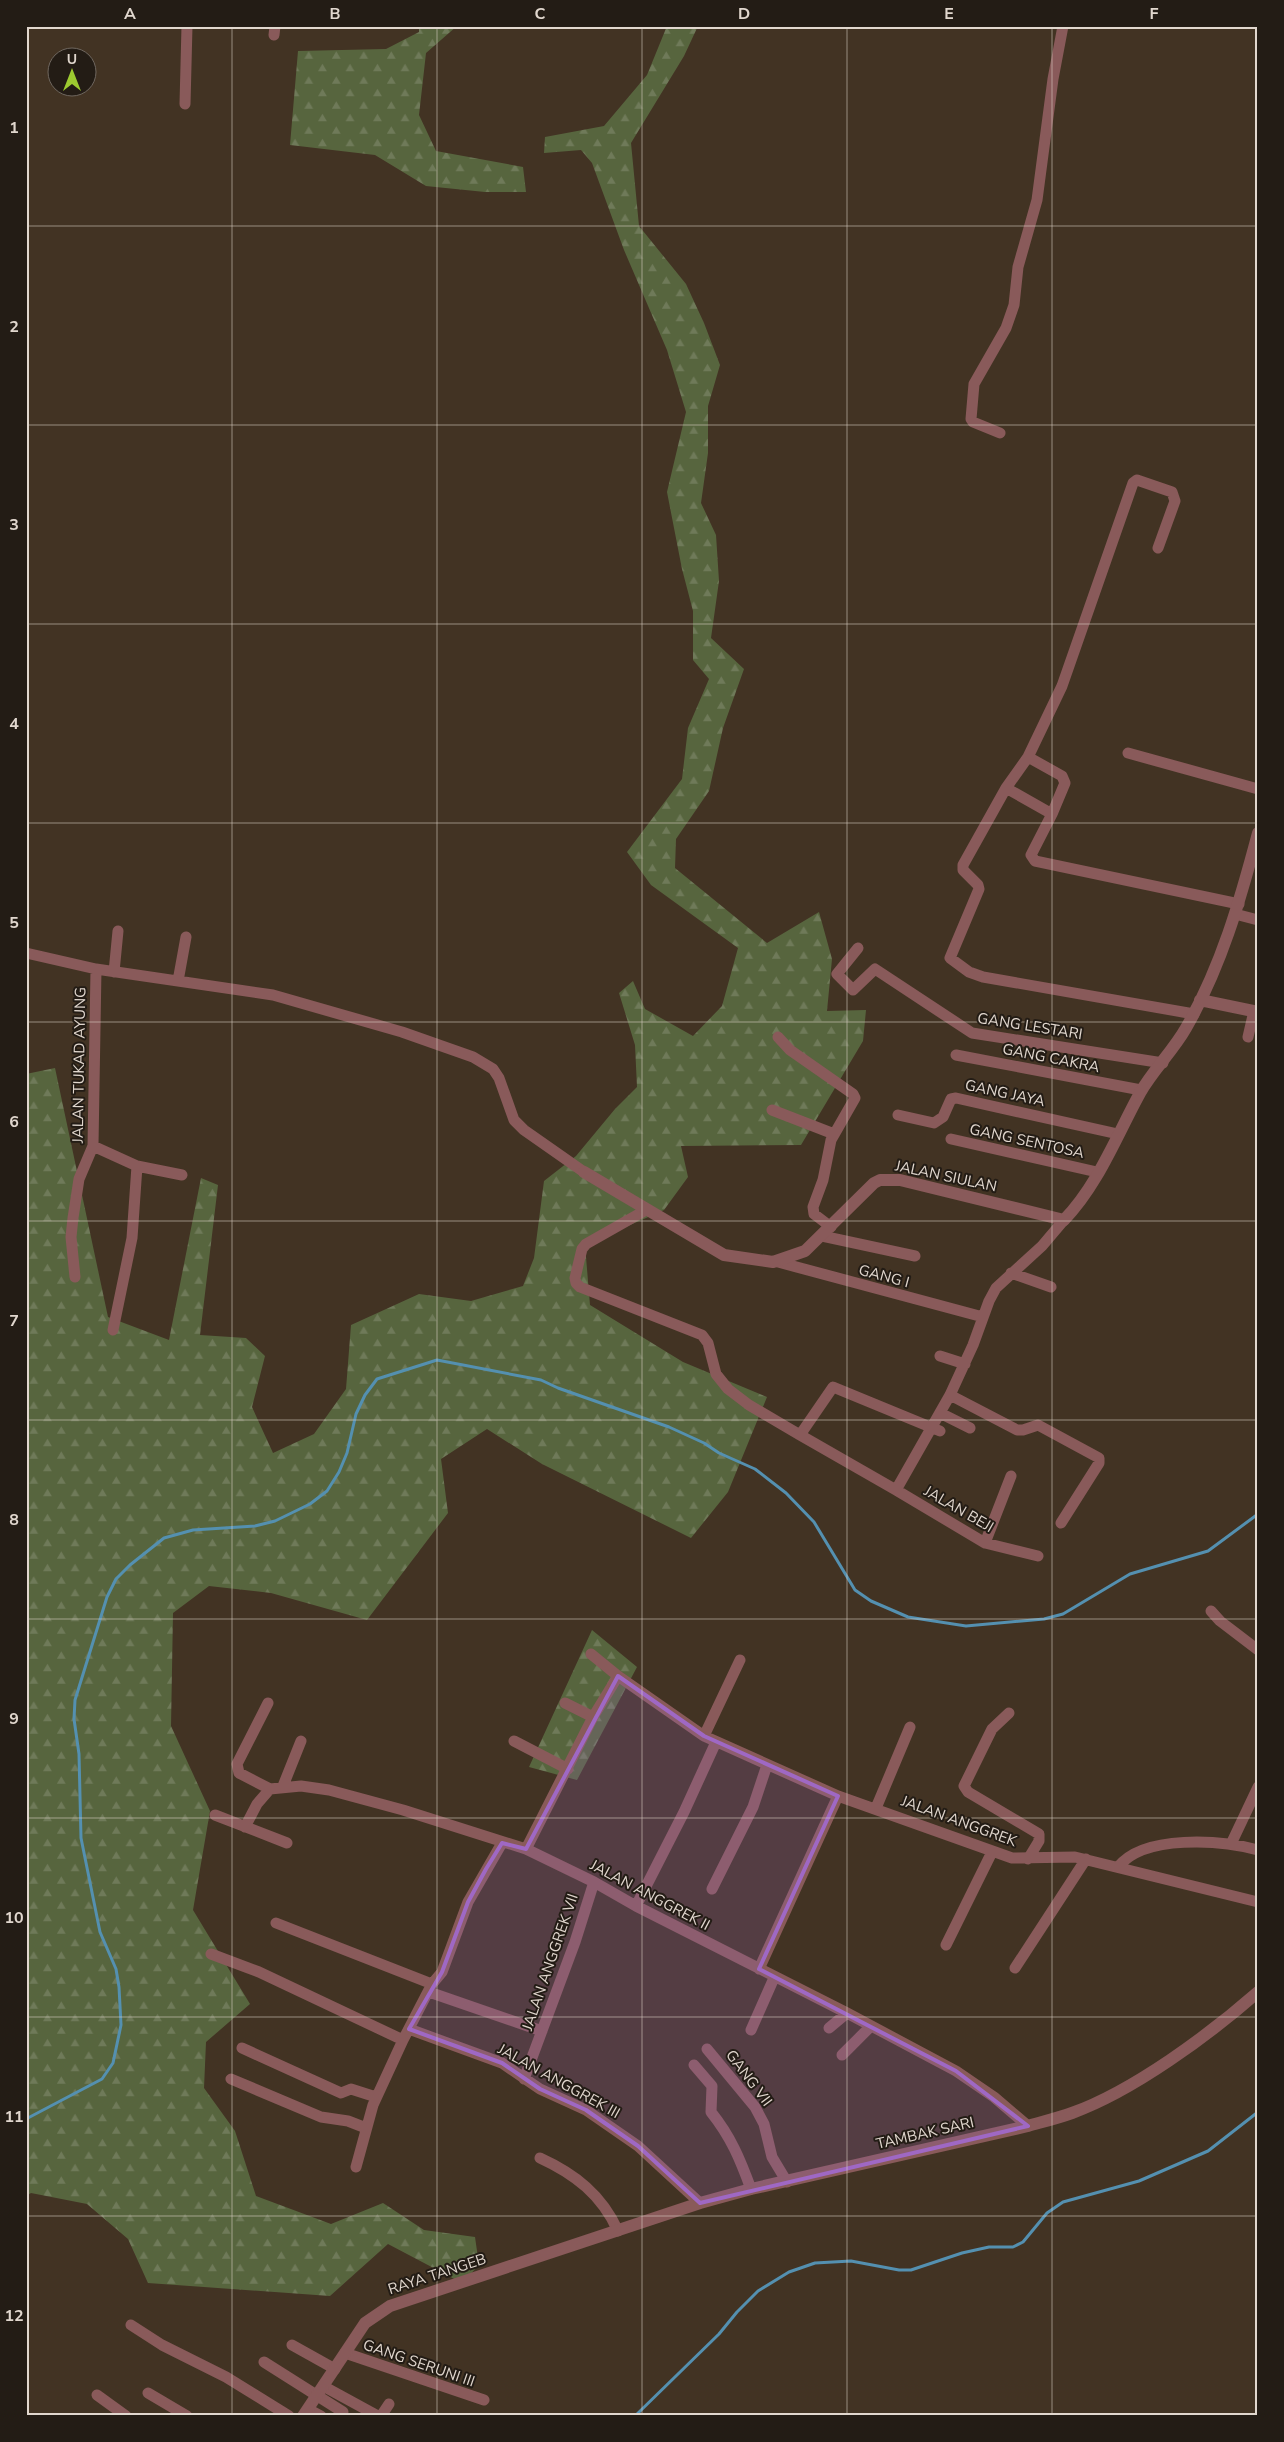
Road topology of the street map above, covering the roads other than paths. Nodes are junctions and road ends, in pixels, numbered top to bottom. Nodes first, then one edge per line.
1 (187, 26) edge
2 (1063, 26) edge
3 (185, 104) dead end
4 (1000, 433) dead end
5 (1158, 548) dead end
6 (1128, 753) dead end
7 (1028, 757) junction
8 (1006, 788) junction
9 (1258, 789) edge
10 (1052, 814) junction
11 (1258, 833) edge
12 (1237, 909) junction
13 (1258, 920) edge
14 (118, 931) dead end
15 (186, 937) dead end
16 (858, 948) dead end
17 (26, 953) edge
18 (96, 969) junction
19 (114, 972) junction
20 (178, 981) junction
21 (1200, 1000) junction
22 (1256, 1011) edge
23 (1194, 1014) junction
24 (778, 1037) dead end
25 (1248, 1037) dead end
26 (956, 1055) dead end
27 (1163, 1063) junction
28 (1141, 1090) junction
29 (772, 1110) dead end
30 (898, 1115) dead end
31 (834, 1134) junction
32 (1118, 1134) junction
33 (950, 1139) dead end
34 (93, 1146) junction
35 (137, 1166) junction
36 (584, 1172) joint
37 (1098, 1172) junction
38 (182, 1175) dead end
39 (646, 1210) junction
40 (1064, 1220) junction
41 (826, 1232) junction
42 (915, 1256) dead end
43 (778, 1262) junction
44 (1011, 1273) junction
45 (75, 1277) dead end
46 (1051, 1287) dead end
47 (983, 1317) junction
48 (113, 1330) dead end
49 (940, 1356) dead end
50 (965, 1364) junction
51 (950, 1395) junction
52 (940, 1413) junction
53 (936, 1428) junction
54 (970, 1428) dead end
55 (800, 1436) junction
56 (1011, 1476) dead end
57 (896, 1490) junction
58 (1060, 1523) dead end
59 (985, 1543) junction
60 (1038, 1556) dead end
61 (1211, 1611) dead end
62 (1258, 1650) edge
63 (591, 1654) dead end
64 (740, 1660) dead end
65 (618, 1676) junction
66 (268, 1703) dead end
67 (565, 1704) dead end
68 (1009, 1713) dead end
69 (593, 1717) junction
70 (910, 1728) dead end
71 (704, 1736) junction
72 (301, 1741) dead end
73 (514, 1741) dead end
74 (716, 1742) junction
75 (767, 1765) junction
76 (568, 1769) junction
77 (283, 1786) junction
78 (1258, 1787) edge
79 (270, 1789) junction
80 (838, 1796) junction
81 (876, 1808) junction
82 (215, 1815) dead end
83 (245, 1827) junction
84 (287, 1843) dead end
85 (502, 1843) junction
86 (1231, 1844) junction
87 (526, 1849) junction
88 (1258, 1850) edge
89 (992, 1852) junction
90 (1028, 1859) junction
91 (1086, 1860) junction
92 (1118, 1867) junction
93 (594, 1882) junction
94 (712, 1890) dead end
95 (1258, 1902) edge
96 (636, 1906) junction
97 (276, 1923) dead end
98 (946, 1945) dead end
99 (212, 1954) dead end
100 (1015, 1968) dead end
101 (759, 1969) junction
102 (774, 1978) junction
103 (431, 1988) junction
104 (1258, 1992) edge
105 (847, 2013) junction
106 (871, 2026) junction
107 (829, 2028) dead end
108 (410, 2029) junction
109 (751, 2030) dead end
110 (542, 2031) junction
111 (403, 2040) junction
112 (242, 2048) dead end
113 (707, 2049) dead end
114 (842, 2055) dead end
115 (694, 2066) dead end
116 (231, 2079) dead end
117 (524, 2080) junction
118 (376, 2097) junction
119 (1028, 2126) junction
120 (366, 2128) junction
121 (540, 2158) dead end
122 (356, 2167) dead end
123 (787, 2182) junction
124 (751, 2189) junction
125 (700, 2204) junction
126 (618, 2231) junction
127 (572, 2247) joint
128 (131, 2325) dead end
129 (292, 2345) dead end
130 (345, 2353) junction
131 (264, 2362) dead end
132 (334, 2369) junction
133 (320, 2391) junction
134 (148, 2393) dead end
135 (97, 2395) dead end
136 (484, 2400) dead end
137 (389, 2404) dead end
138 (305, 2412) edge
139 (343, 2412) dead end
140 (126, 2416) edge
141 (187, 2416) edge
142 (289, 2416) edge
143 (321, 2416) edge
144 (380, 2416) edge

1 - 3 street
2 - 4 street
5 - 7 street
6 - 9 street
7 - 8 street
7 - 10 street
8 - 10 street
8 - 23 street
10 - 12 street
11 - 12 street
12 - 13 street
12 - 21 street
14 - 19 street
15 - 20 street
16 - 27 street, GANG LESTARI
17 - 18 street
18 - 19 street
18 - 34 street, JALAN TUKAD AYUNG
19 - 20 street
20 - 36 street
21 - 22 street
21 - 23 street
22 - 25 street
23 - 27 street
24 - 31 street
26 - 28 street, GANG CAKRA
27 - 28 street
28 - 32 street
29 - 31 street
30 - 32 street, GANG JAYA
31 - 41 street
32 - 37 street
33 - 37 street, GANG SENTOSA
34 - 35 street
34 - 45 street, JALAN TUKAD AYUNG
35 - 38 street
35 - 48 street
36 - 39 street, JALAN SIULAN
37 - 40 street
39 - 43 street, JALAN SIULAN
39 - 55 street, JALAN BEJI
40 - 41 street, JALAN SIULAN
40 - 44 street
41 - 42 street
41 - 43 street, JALAN SIULAN
43 - 47 street, GANG I
44 - 46 street
44 - 47 street
47 - 50 street
49 - 50 street
50 - 51 street
51 - 52 street
51 - 58 street
52 - 53 street
52 - 54 street
53 - 55 street
53 - 57 street
55 - 57 street, JALAN BEJI
56 - 59 street
57 - 59 street, JALAN BEJI
59 - 60 street, JALAN BEJI
61 - 62 street
63 - 65 street, JALAN ANGGREK
64 - 71 street
65 - 69 street
65 - 71 street, JALAN ANGGREK
66 - 79 street
67 - 69 street
68 - 90 street
69 - 76 street
70 - 81 street
71 - 74 street, JALAN ANGGREK
72 - 77 street
73 - 76 street
74 - 75 street, JALAN ANGGREK
74 - 96 street
75 - 80 street, JALAN ANGGREK
75 - 94 street
76 - 87 street
77 - 79 street, JALAN ANGGREK II
77 - 85 street, JALAN ANGGREK II
78 - 86 street
79 - 83 street
80 - 81 street, JALAN ANGGREK
80 - 101 street
81 - 89 street, JALAN ANGGREK
82 - 83 street
83 - 84 street
85 - 87 street, JALAN ANGGREK II
85 - 103 street
86 - 88 street
86 - 92 street
87 - 93 street, JALAN ANGGREK II
89 - 90 street, JALAN ANGGREK
89 - 98 street
90 - 91 street, JALAN ANGGREK
91 - 92 street, JALAN ANGGREK
91 - 100 street
92 - 95 street, JALAN ANGGREK
93 - 96 street, JALAN ANGGREK II
93 - 110 street, JALAN ANGGREK VII
96 - 101 street, JALAN ANGGREK II
97 - 103 street
99 - 111 street
101 - 102 street, JALAN ANGGREK II
102 - 105 street, JALAN ANGGREK II
102 - 109 street
103 - 108 street
103 - 110 street
104 - 119 street, TAMBAK SARI
105 - 106 street, JALAN ANGGREK II
105 - 107 street
106 - 114 street
106 - 119 street, JALAN ANGGREK II
108 - 111 street
108 - 117 street, JALAN ANGGREK III
110 - 117 street, JALAN ANGGREK VII
111 - 118 street
112 - 118 street
113 - 123 street, GANG VII
115 - 124 street
116 - 120 street
117 - 125 street, JALAN ANGGREK III
118 - 120 street
119 - 123 street, TAMBAK SARI
120 - 122 street
121 - 126 street
123 - 124 street, TAMBAK SARI
124 - 125 street, TAMBAK SARI
125 - 126 street, TAMBAK SARI
126 - 127 street, TAMBAK SARI
127 - 130 street, RAYA TANGEB
128 - 142 street
129 - 132 street
130 - 132 street, RAYA TANGEB
130 - 136 street, GANG SERUNI III
131 - 133 street
132 - 133 street, RAYA TANGEB
133 - 138 street, RAYA TANGEB
133 - 139 street
133 - 144 street
134 - 141 street
135 - 140 street
137 - 144 street
138 - 143 street

